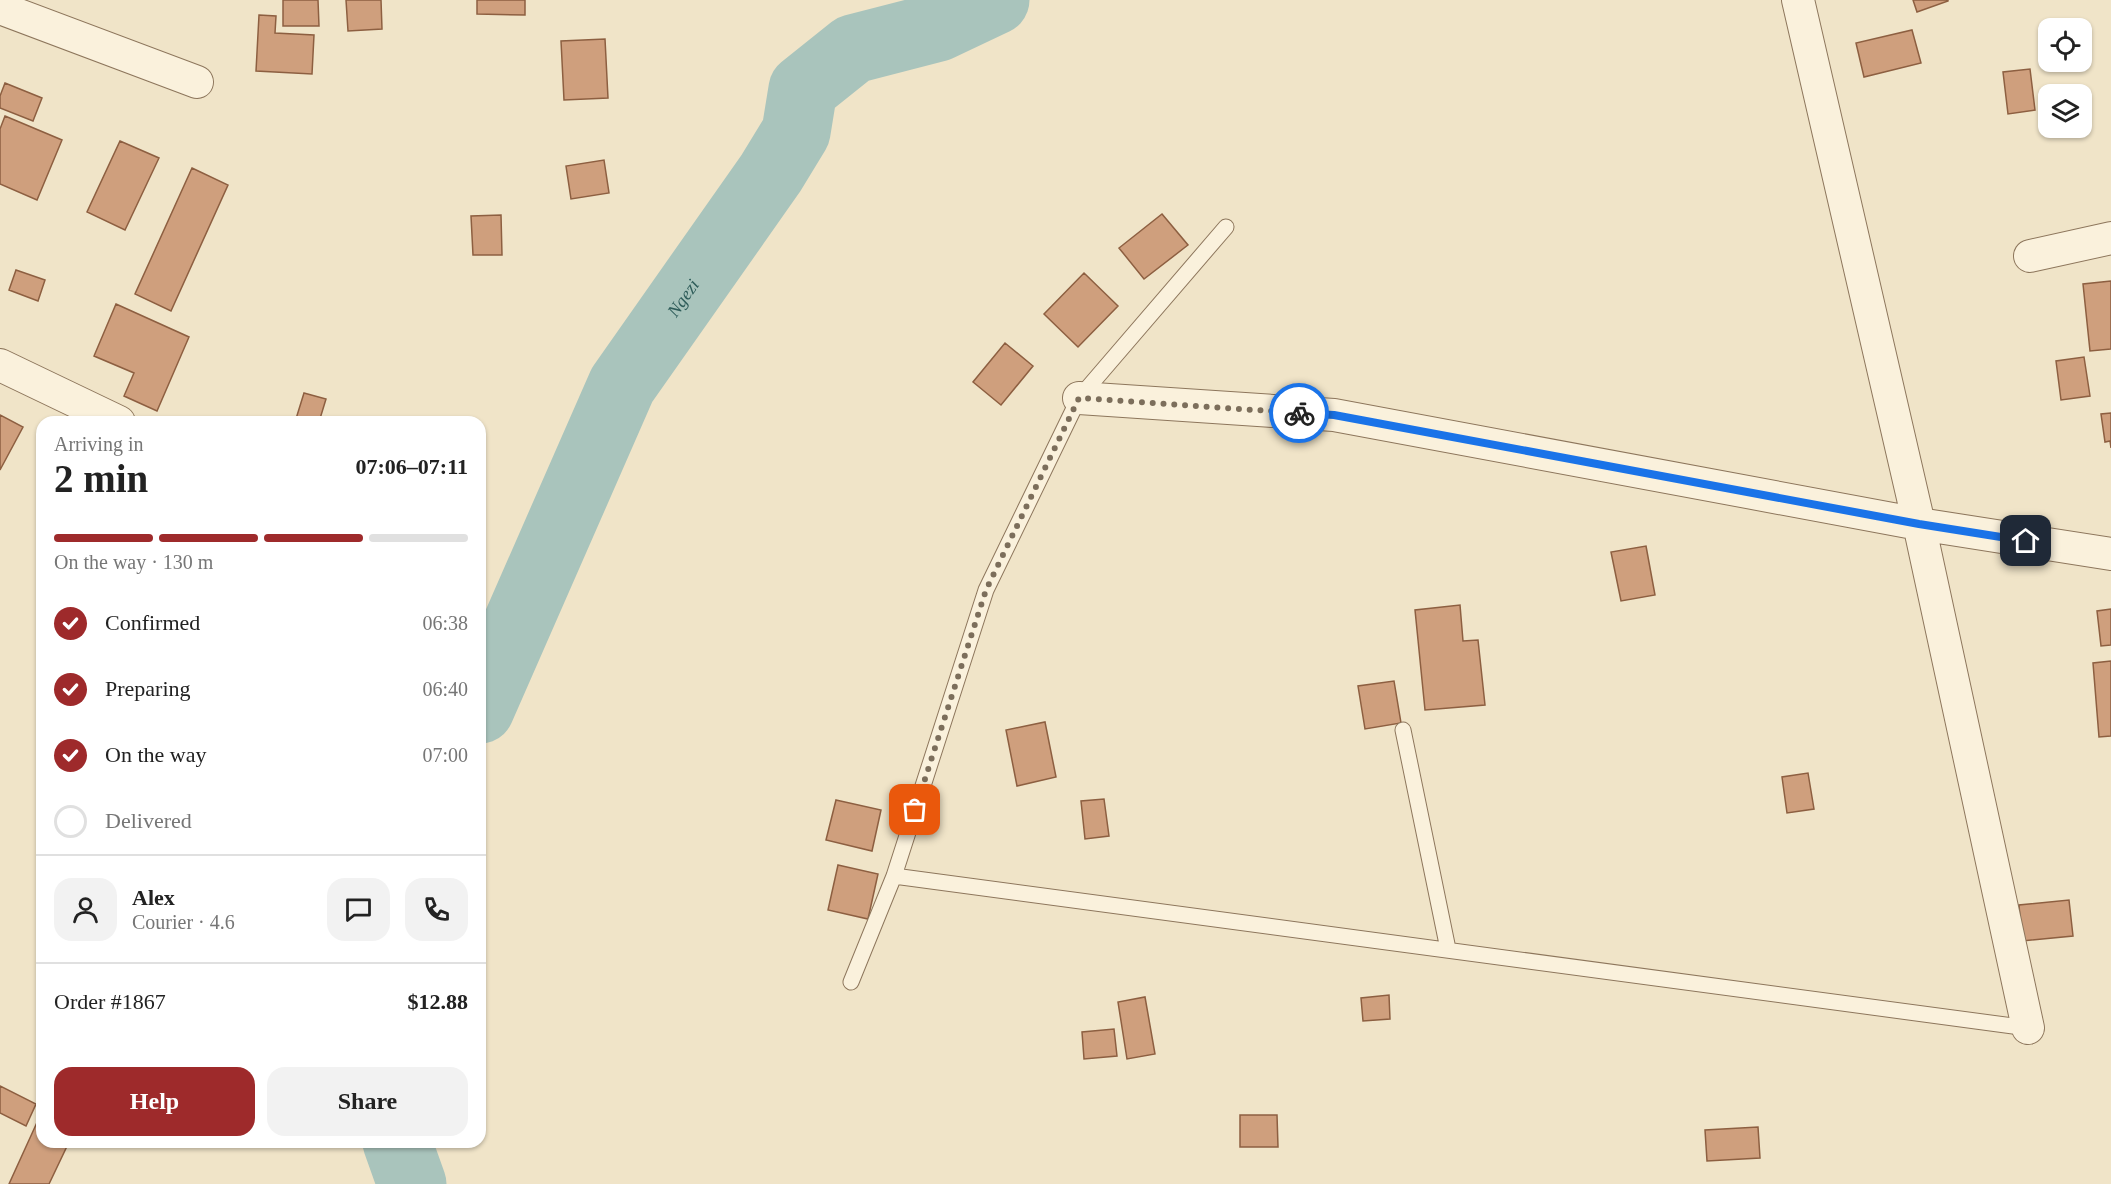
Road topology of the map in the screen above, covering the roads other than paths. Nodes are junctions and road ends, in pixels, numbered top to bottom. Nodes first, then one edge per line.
1 (1798, 0) edge
2 (0, 8) edge
3 (197, 82) dead end
4 (1226, 226) dead end
5 (2111, 238) edge
6 (2030, 256) dead end
7 (0, 365) edge
8 (1079, 398) junction
9 (106, 416) edge
10 (1919, 524) junction
11 (2111, 554) edge
12 (1403, 730) dead end
13 (894, 876) junction
14 (1448, 949) junction
15 (851, 982) dead end
16 (2028, 1028) joint

1 - 10 street
2 - 3 street
4 - 8 lane
5 - 6 street
7 - 9 street
8 - 10 street
8 - 13 lane
10 - 11 street
10 - 16 street
12 - 14 lane
13 - 14 lane
13 - 15 lane
14 - 16 lane

